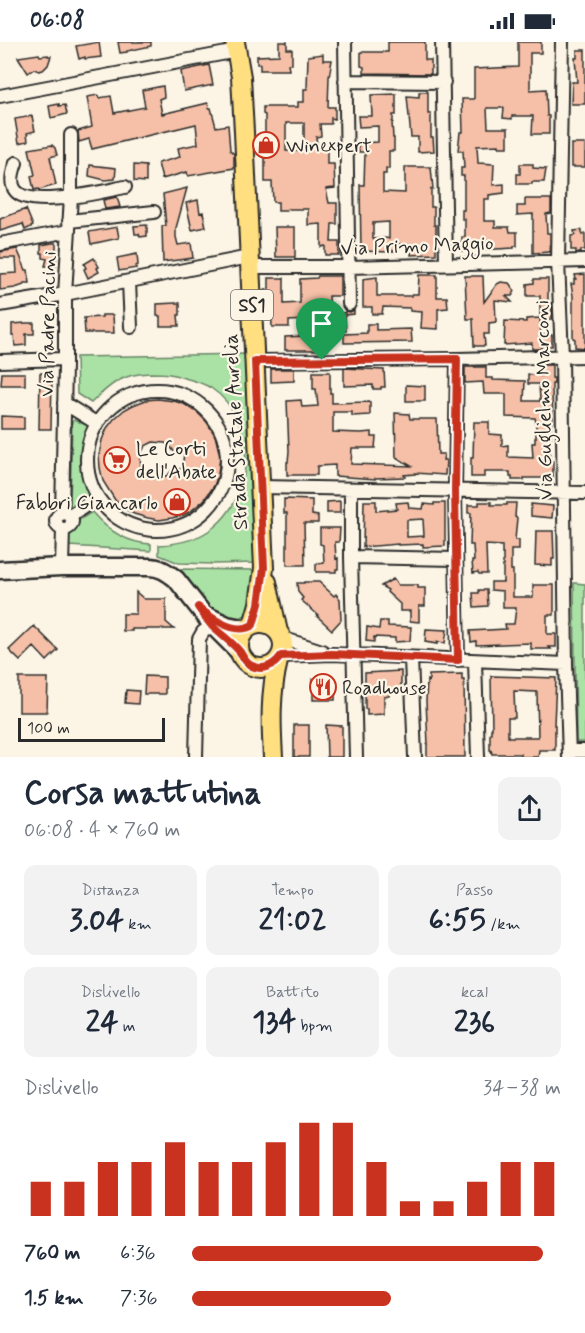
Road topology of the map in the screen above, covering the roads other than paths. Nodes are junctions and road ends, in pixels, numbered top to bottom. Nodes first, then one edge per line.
1 (345, 42) edge
2 (442, 42) edge
3 (562, 42) edge
4 (236, 46) edge
5 (345, 81) junction
6 (444, 82) junction
7 (0, 96) edge
8 (71, 135) dead end
9 (16, 163) dead end
10 (125, 187) dead end
11 (71, 197) junction
12 (154, 212) dead end
13 (69, 226) junction
14 (0, 244) edge
15 (558, 261) junction
16 (585, 261) edge
17 (250, 262) junction
18 (446, 264) junction
19 (348, 267) junction
20 (129, 282) junction
21 (65, 294) junction
22 (349, 304) dead end
23 (0, 305) edge
24 (131, 327) dead end
25 (562, 356) junction
26 (585, 356) edge
27 (65, 359) junction
28 (457, 359) junction
29 (0, 361) edge
30 (255, 361) junction
31 (64, 404) junction
32 (96, 423) junction
33 (261, 487) junction
34 (351, 489) junction
35 (455, 490) junction
36 (564, 492) junction
37 (585, 494) edge
38 (97, 498) junction
39 (66, 515) junction
40 (351, 557) junction
41 (456, 559) junction
42 (62, 567) junction
43 (264, 568) junction
44 (0, 570) edge
45 (198, 607) junction
46 (212, 626) junction
47 (250, 627) junction
48 (280, 635) junction
49 (332, 654) junction
50 (353, 656) junction
51 (279, 658) junction
52 (411, 658) junction
53 (246, 659) junction
54 (458, 660) junction
55 (475, 661) junction
56 (566, 664) junction
57 (271, 726) junction
58 (585, 752) edge
59 (569, 754) edge
60 (196, 757) edge
61 (273, 757) edge
62 (356, 757) edge
63 (415, 757) edge
64 (478, 757) edge

1 - 5 street
2 - 6 street
3 - 15 street, Via Guglielmo Marconi
4 - 7 street
4 - 17 main road, Strada Statale Aurelia / SS1
5 - 6 street
5 - 19 street
6 - 18 street
8 - 11 street, Via Padre Pacini
9 - 11 street
10 - 11 street
11 - 13 street, Via Padre Pacini
12 - 13 street
13 - 14 street
13 - 21 street, Via Padre Pacini
15 - 16 street, Via Primo Maggio
15 - 18 street, Via Primo Maggio
15 - 25 street, Via Guglielmo Marconi
17 - 19 street, Via Primo Maggio
17 - 20 street, Via Primo Maggio
17 - 30 main road, Strada Statale Aurelia / SS1
18 - 19 street, Via Primo Maggio
19 - 22 street
20 - 21 street, Via Primo Maggio
20 - 24 street
21 - 23 street, Via Primo Maggio
21 - 27 street, Via Padre Pacini
25 - 26 street
25 - 28 street
25 - 36 street, Via Guglielmo Marconi
27 - 29 street
27 - 31 street, Via Padre Pacini
28 - 30 street
28 - 35 street
30 - 33 main road, Strada Statale Aurelia / SS1
31 - 32 street
31 - 39 street, Via Padre Pacini
32 - 38 street
32 - 38 street
33 - 34 street
33 - 43 main road, Strada Statale Aurelia / SS1
34 - 35 street
34 - 40 street
35 - 36 street
35 - 41 street
36 - 37 street
36 - 56 street, Via Guglielmo Marconi
38 - 39 street
39 - 42 street, Via Padre Pacini
40 - 41 street
40 - 50 street
41 - 54 street
42 - 44 street
42 - 45 street
43 - 47 main road, Strada Statale Aurelia / SS1
43 - 48 main road, Strada Statale Aurelia / SS1
45 - 46 street
45 - 47 street
46 - 53 street
46 - 60 street
47 - 48 main road
47 - 53 main road, SS1
48 - 49 street
48 - 51 main road, SS1
49 - 50 street
49 - 51 street
50 - 52 street
50 - 62 street
51 - 53 main road
51 - 57 main road, SS1
52 - 54 street
52 - 63 street
53 - 57 main road, SS1
54 - 55 street
55 - 56 street
55 - 64 street
56 - 59 street, Via Guglielmo Marconi
57 - 61 main road, SS1
58 - 59 street

